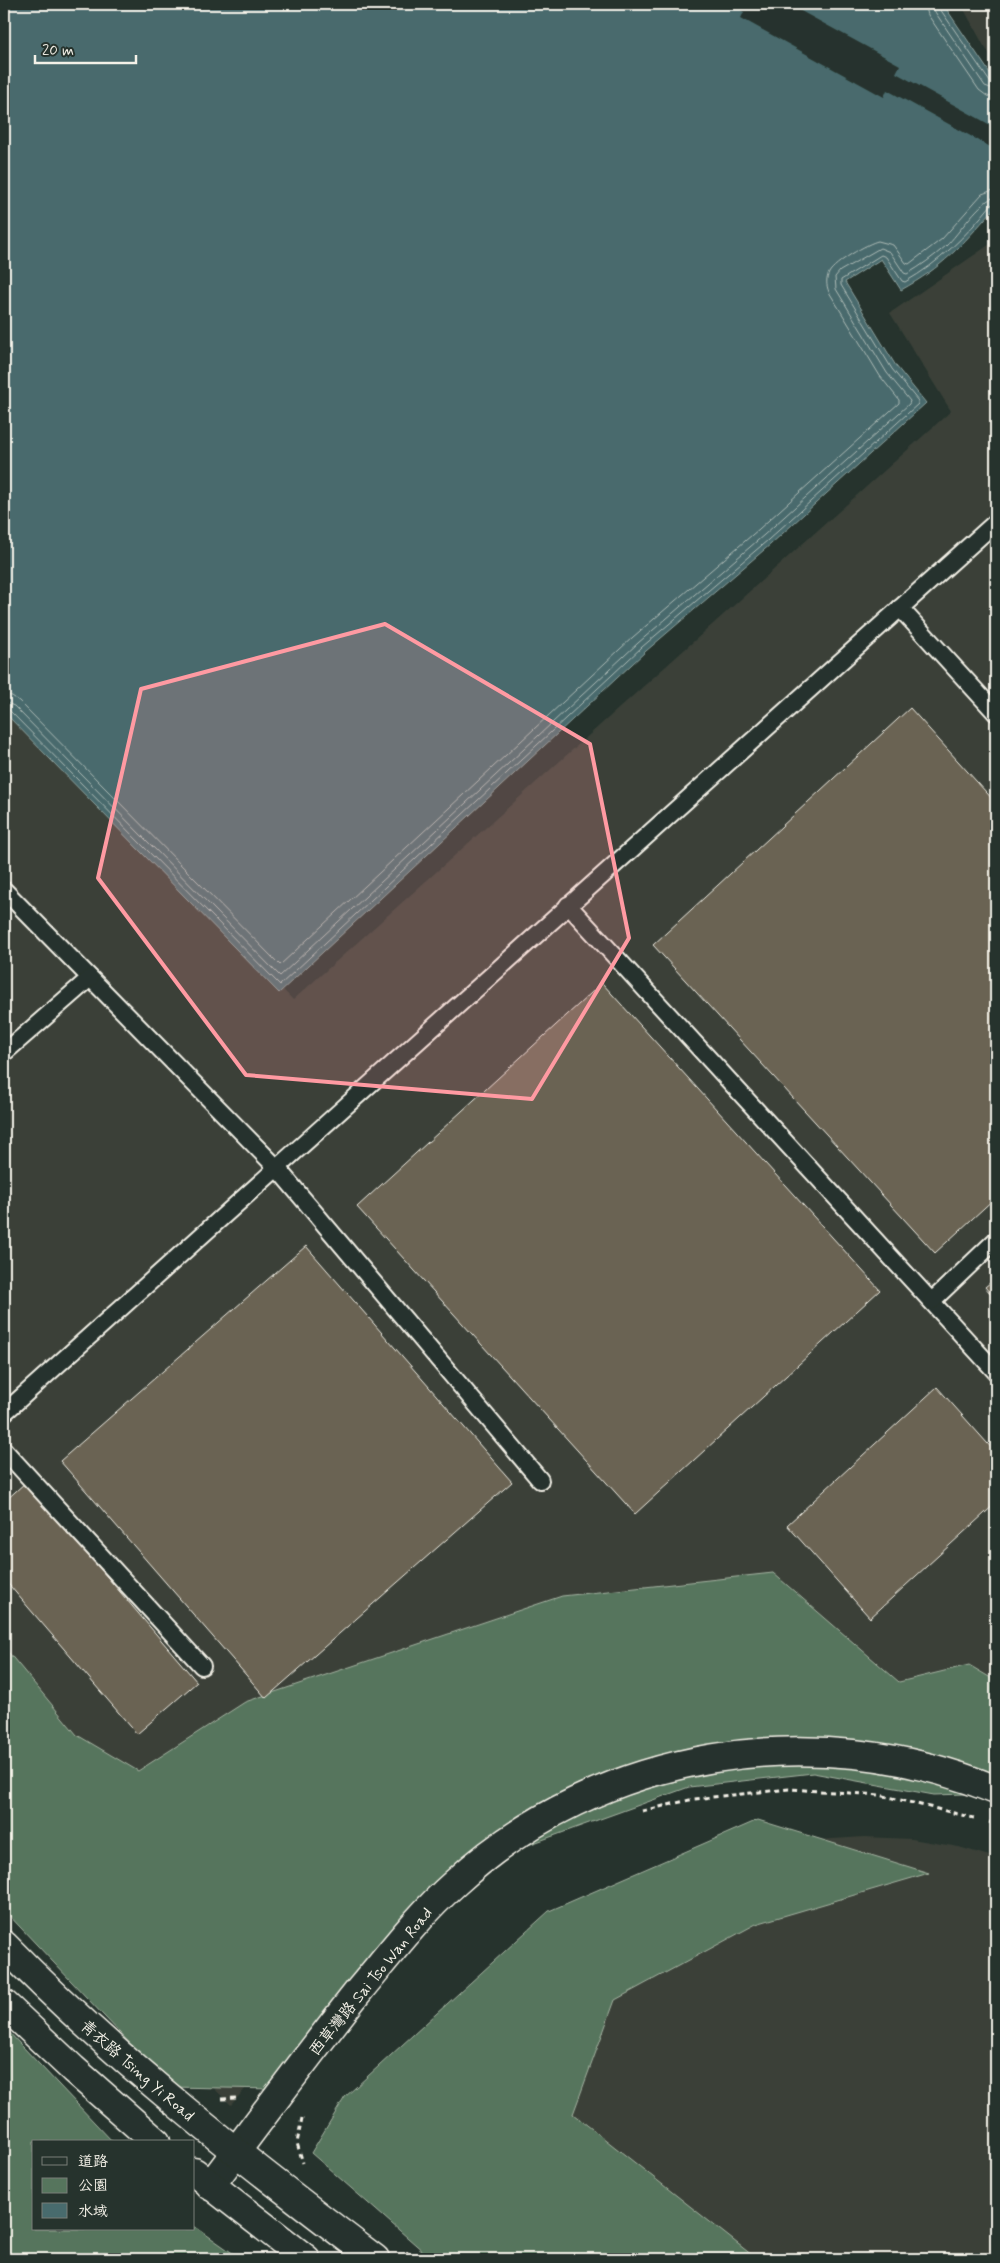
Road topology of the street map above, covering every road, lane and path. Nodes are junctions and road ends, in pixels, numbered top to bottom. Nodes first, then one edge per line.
1 (996, 522) edge
2 (900, 608) junction
3 (996, 713) edge
4 (4, 890) edge
5 (568, 905) junction
6 (90, 978) junction
7 (4, 1053) edge
8 (276, 1168) junction
9 (996, 1240) edge
10 (932, 1301) junction
11 (996, 1372) edge
12 (4, 1413) edge
13 (4, 1450) edge
14 (540, 1480) dead end
15 (202, 1666) dead end
16 (996, 1790) edge
17 (633, 1814) dead end
18 (977, 1819) dead end
19 (987, 1822) dead end
20 (996, 1824) edge
21 (4, 1945) edge
22 (4, 2004) edge
23 (240, 2097) dead end
24 (212, 2098) dead end
25 (308, 2110) dead end
26 (154, 2140) edge
27 (297, 2142) dead end
28 (235, 2153) junction
29 (202, 2179) edge
30 (306, 2259) edge
31 (375, 2259) edge

1 - 2 lane
2 - 3 lane
2 - 5 lane
4 - 6 lane
5 - 8 lane
5 - 10 lane
6 - 7 lane
6 - 8 lane
8 - 12 lane
8 - 14 lane
9 - 10 lane
10 - 11 lane
13 - 15 lane
16 - 28 street, 西草灣路 Sai Tso Wan Road
17 - 18 path
19 - 20 path
21 - 28 street, 青衣路 Tsing Yi Road
22 - 26 street
23 - 24 path
25 - 27 path
28 - 29 street, 西草灣路 Sai Tso Wan Road
28 - 31 street, 青衣路 Tsing Yi Road
29 - 30 street

